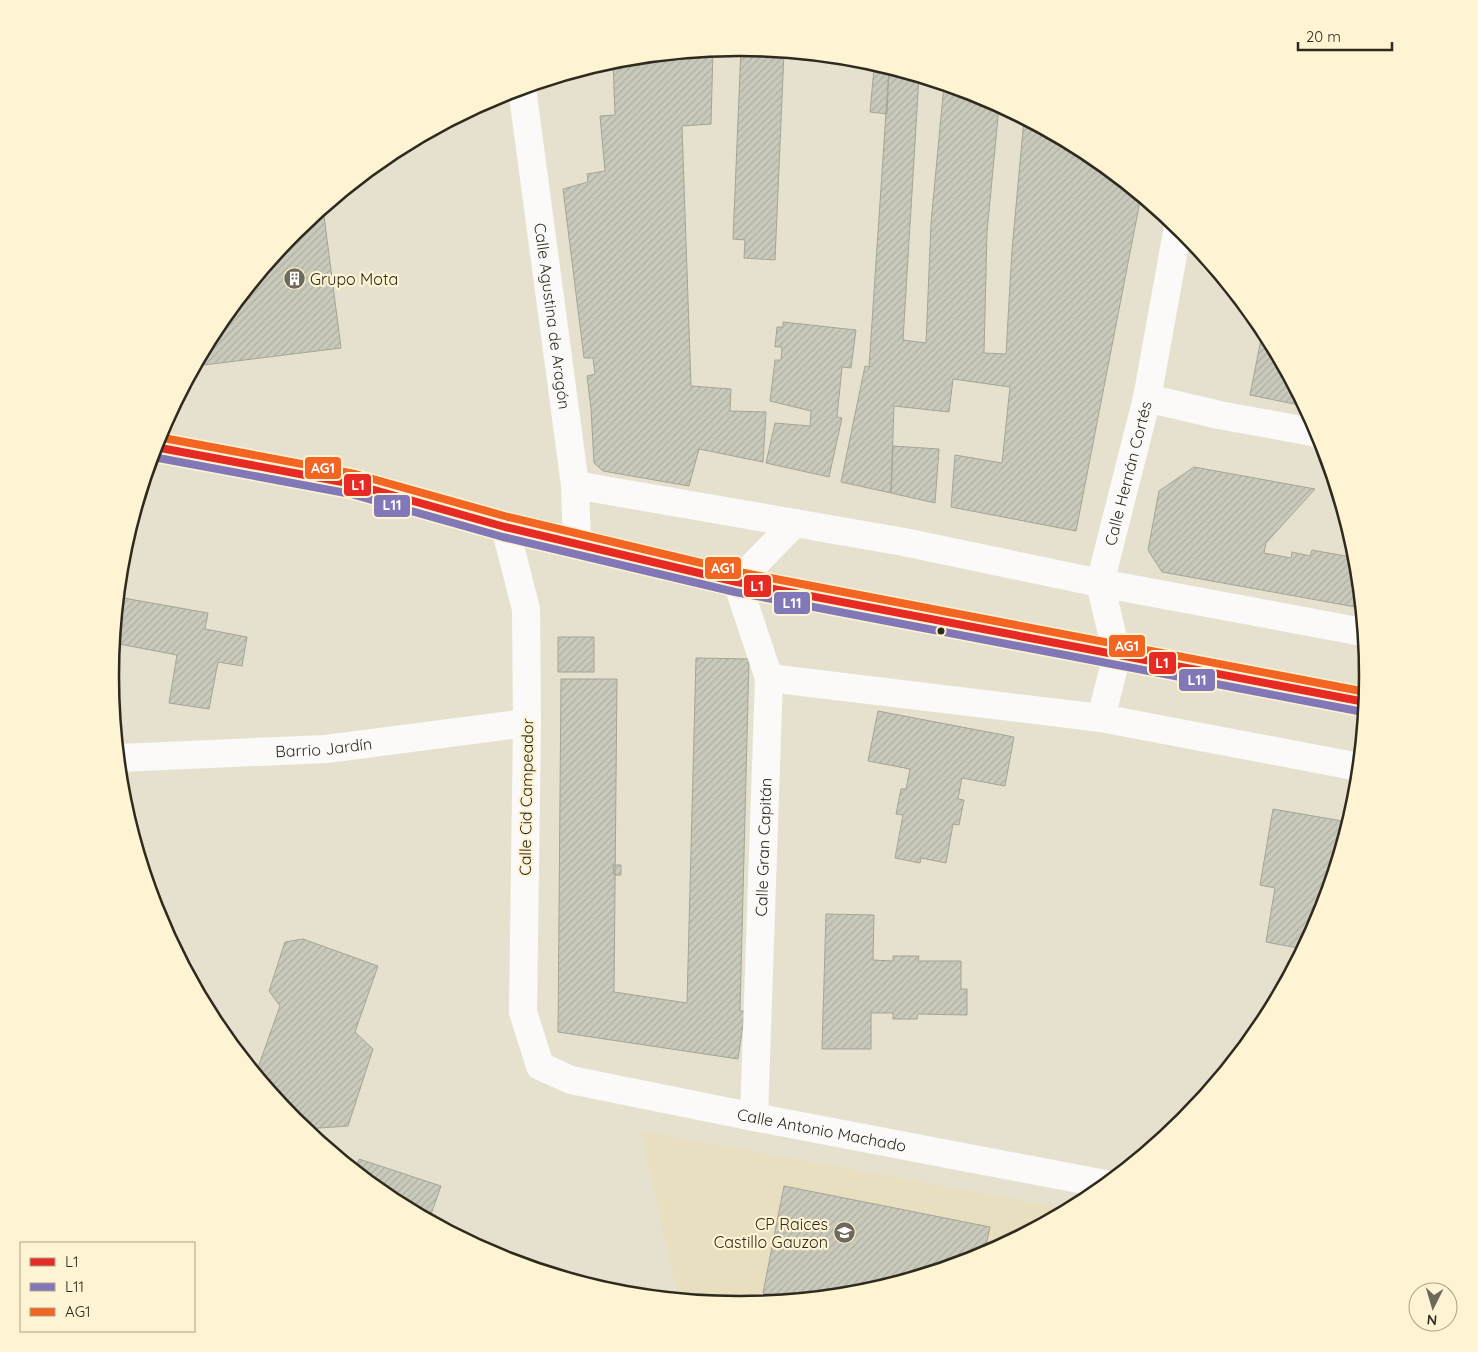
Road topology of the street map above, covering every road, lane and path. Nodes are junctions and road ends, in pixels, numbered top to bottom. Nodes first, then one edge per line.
1 (523, 95) edge
2 (1176, 237) edge
3 (1147, 398) junction
4 (1308, 431) edge
5 (163, 448) edge
6 (575, 485) junction
7 (796, 523) junction
8 (505, 527) junction
9 (577, 544) junction
10 (737, 582) junction
11 (1100, 583) junction
12 (1357, 631) edge
13 (1117, 654) junction
14 (769, 678) junction
15 (1358, 701) edge
16 (1101, 718) junction
17 (527, 723) junction
18 (125, 758) edge
19 (1352, 766) edge
20 (540, 1066) joint
21 (754, 1117) junction
22 (1096, 1182) edge

1 - 6 street, Calle Agustina de Aragón
2 - 3 street, Calle Hernán Cortés
3 - 4 street
3 - 11 street, Calle Hernán Cortés
5 - 8 main road
6 - 7 street
6 - 9 street, Calle Agustina de Aragón
7 - 10 street
7 - 11 street
8 - 9 main road
8 - 17 street, Calle Cid Campeador
9 - 10 main road
10 - 13 main road
10 - 14 street, Calle Gran Capitán
11 - 12 street
11 - 13 street, Calle Hernán Cortés
13 - 15 main road
13 - 16 street, Calle Hernán Cortés
14 - 16 street
14 - 21 street, Calle Gran Capitán
16 - 19 street
17 - 18 street, Barrio Jardín
17 - 20 street, Calle Cid Campeador
20 - 21 street, Calle Antonio Machado
21 - 22 street, Calle Antonio Machado

